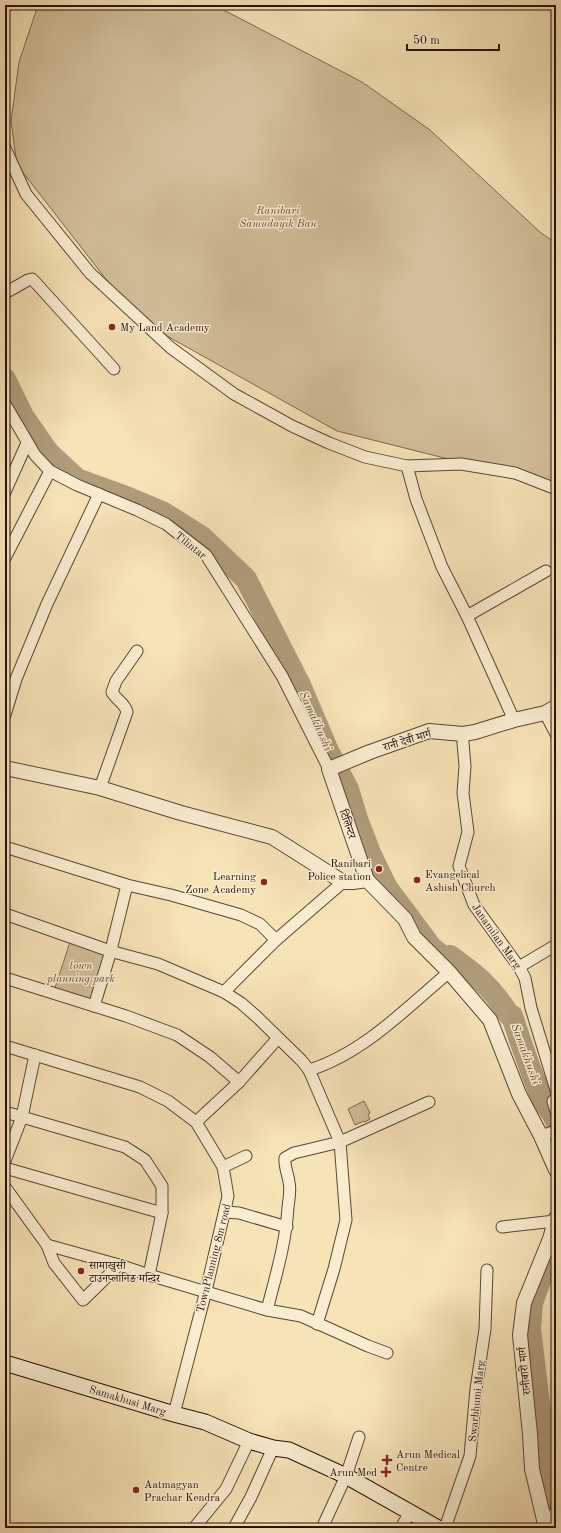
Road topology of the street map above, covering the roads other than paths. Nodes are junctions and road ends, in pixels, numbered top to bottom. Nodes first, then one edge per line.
1 (5, 148) edge
2 (5, 293) edge
3 (114, 369) dead end
4 (5, 404) edge
5 (27, 443) junction
6 (407, 466) junction
7 (50, 471) junction
8 (556, 489) edge
9 (5, 492) edge
10 (99, 494) junction
11 (5, 558) edge
12 (546, 571) dead end
13 (467, 616) junction
14 (137, 651) dead end
15 (550, 710) edge
16 (5, 715) edge
17 (514, 720) junction
18 (463, 734) junction
19 (556, 734) edge
20 (329, 769) junction
21 (6, 770) edge
22 (100, 788) junction
23 (5, 847) edge
24 (367, 880) junction
25 (343, 882) junction
26 (127, 885) junction
27 (5, 914) edge
28 (276, 940) junction
29 (556, 945) edge
30 (110, 951) junction
31 (519, 967) junction
32 (449, 972) junction
33 (5, 978) edge
34 (224, 992) junction
35 (94, 1006) junction
36 (278, 1038) junction
37 (5, 1046) edge
38 (35, 1054) junction
39 (309, 1070) junction
40 (239, 1082) junction
41 (556, 1090) edge
42 (556, 1100) edge
43 (429, 1102) dead end
44 (5, 1112) edge
45 (556, 1112) edge
46 (22, 1117) junction
47 (196, 1122) junction
48 (550, 1133) edge
49 (340, 1142) junction
50 (246, 1156) dead end
51 (5, 1161) edge
52 (223, 1167) junction
53 (5, 1168) edge
54 (556, 1170) edge
55 (5, 1187) edge
56 (225, 1212) junction
57 (162, 1213) junction
58 (556, 1220) edge
59 (287, 1227) junction
60 (502, 1227) dead end
61 (553, 1241) edge
62 (47, 1245) junction
63 (119, 1265) junction
64 (488, 1270) dead end
65 (149, 1275) junction
66 (206, 1291) junction
67 (267, 1310) junction
68 (317, 1324) junction
69 (387, 1353) dead end
70 (5, 1363) edge
71 (174, 1414) junction
72 (358, 1437) dead end
73 (249, 1441) junction
74 (273, 1448) junction
75 (346, 1476) junction
76 (556, 1511) edge
77 (410, 1512) junction
78 (546, 1527) edge
79 (194, 1528) edge
80 (234, 1528) edge
81 (322, 1528) edge
82 (401, 1528) edge
83 (438, 1528) edge
84 (445, 1528) edge

1 - 6 street
2 - 3 street
4 - 5 street, Tilintar
5 - 7 street, Tilintar
5 - 9 street
6 - 8 street
6 - 13 street
7 - 10 street, Tilintar
7 - 11 street
10 - 16 street
10 - 20 street, Tilintar
12 - 13 street
13 - 17 street
14 - 22 street
15 - 17 street, रानी देवी मार्ग
15 - 19 street
17 - 18 street, रानी देवी मार्ग
18 - 20 street, रानी देवी मार्ग
18 - 31 street, Janamilan Marg
20 - 24 street, टिलिन्टर
21 - 22 street
22 - 25 street
23 - 26 street
24 - 25 street
24 - 32 street
25 - 28 street
26 - 28 street
26 - 30 street
27 - 30 street
28 - 34 street
29 - 31 street
30 - 34 street
30 - 35 street
31 - 41 street, Janamilan Marg
32 - 39 street
32 - 48 street
33 - 35 street
34 - 36 street
35 - 40 street
36 - 39 street
36 - 40 street
37 - 38 street, TownPlanning 8m road
38 - 46 street
38 - 47 street, TownPlanning 8m road
39 - 49 street
40 - 47 street
42 - 45 street
43 - 49 street
44 - 46 street
46 - 51 street
46 - 57 street
47 - 52 street, TownPlanning 8m road
48 - 54 street
49 - 59 street
49 - 68 street
50 - 52 street
52 - 56 street, TownPlanning 8m road
53 - 57 street
55 - 62 street
56 - 59 street
56 - 66 street, TownPlanning 8m road
57 - 65 street
58 - 60 street
58 - 61 street, रानीबारी मार्ग
59 - 67 street
61 - 78 street, रानीबारी मार्ग
62 - 63 street
62 - 63 street
63 - 65 street
64 - 84 street, Swarbhumi Marg
65 - 66 street
66 - 67 street
66 - 71 street, TownPlanning 8m road
67 - 68 street
68 - 69 street
70 - 71 main road, Samakhusi Marg
71 - 73 main road, Samakhusi Marg
72 - 75 street
73 - 74 main road, Samakhusi Marg
73 - 79 street
74 - 75 main road, Samakhusi Marg
74 - 80 street
75 - 77 main road, Samakhusi Marg
75 - 81 street
76 - 78 street
77 - 82 street
77 - 83 main road, Samakhusi Marg

